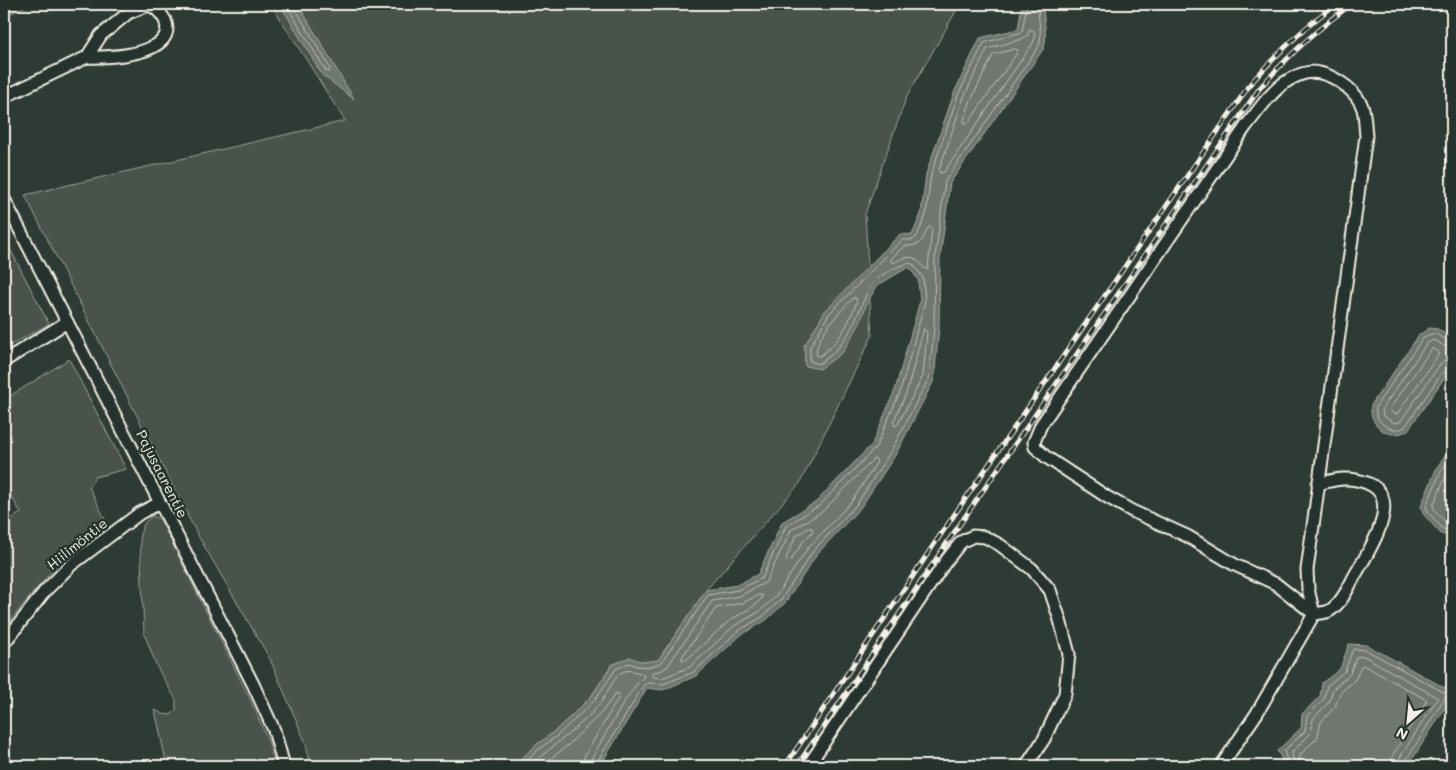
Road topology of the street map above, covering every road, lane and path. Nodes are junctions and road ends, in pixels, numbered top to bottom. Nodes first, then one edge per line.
1 (87, 57) junction
2 (4, 98) edge
3 (4, 199) edge
4 (67, 322) junction
5 (4, 361) edge
6 (1318, 484) junction
7 (160, 503) junction
8 (1314, 614) junction
9 (4, 643) edge
10 (284, 766) edge
11 (808, 766) edge
12 (1026, 766) edge
13 (1221, 766) edge

1 - 1 street
1 - 2 street
3 - 4 street, Pajusaarentie
4 - 5 street
4 - 7 street, Pajusaarentie
6 - 8 street
6 - 8 street
6 - 8 street
7 - 9 street, Hiilimöntie
7 - 10 street, Pajusaarentie
8 - 13 street
11 - 12 street

